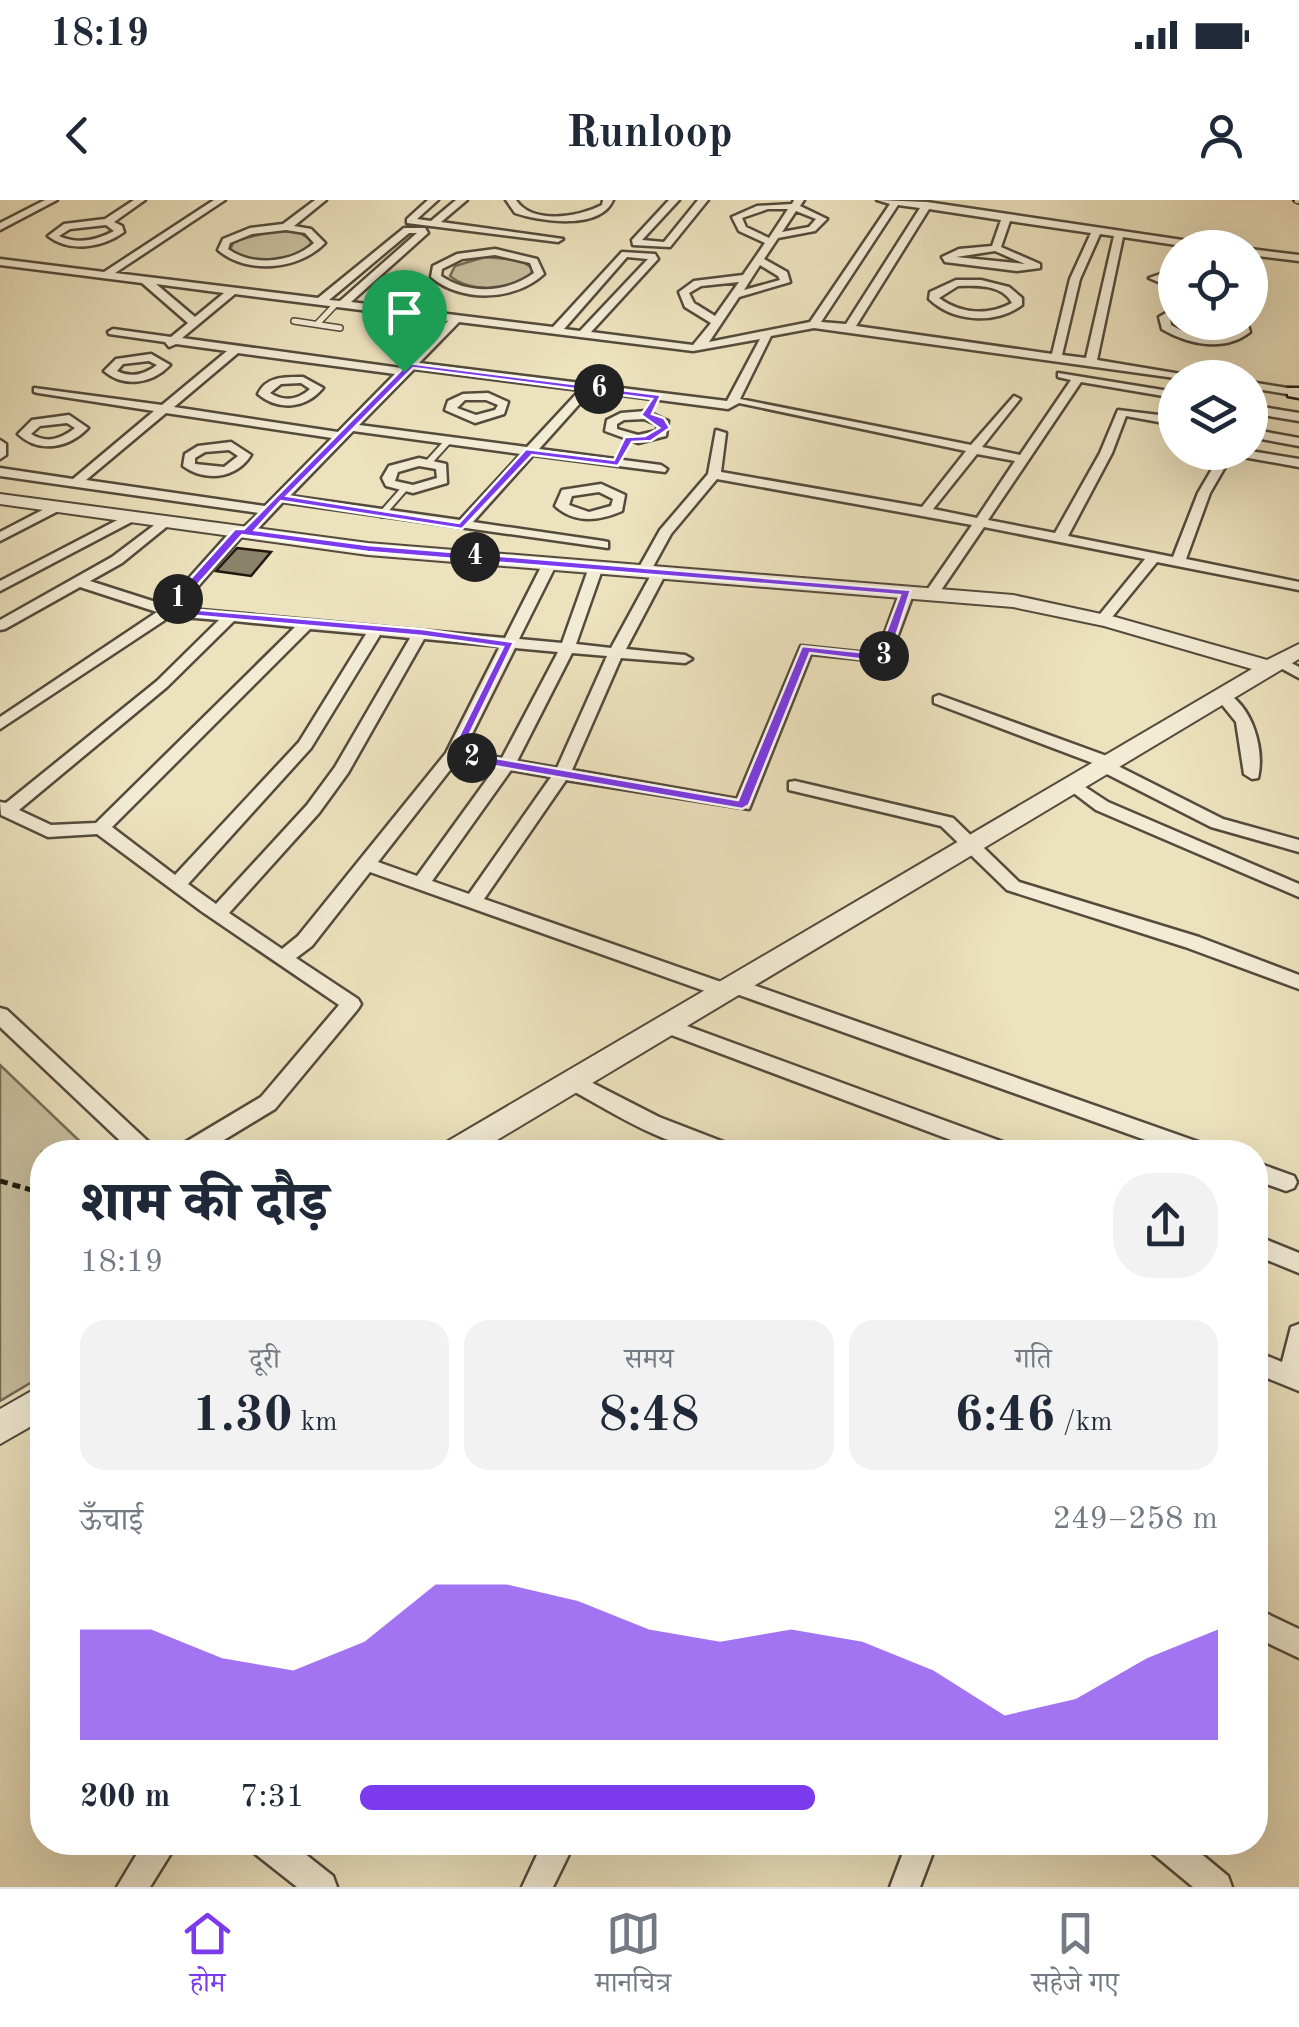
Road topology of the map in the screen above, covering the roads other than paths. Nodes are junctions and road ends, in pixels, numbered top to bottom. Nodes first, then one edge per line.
1 (52, 200) edge
2 (140, 200) edge
3 (220, 200) edge
4 (322, 200) edge
5 (433, 200) edge
6 (462, 200) edge
7 (511, 200) edge
8 (608, 200) edge
9 (674, 200) edge
10 (703, 200) edge
11 (882, 200) edge
12 (896, 202) edge
13 (796, 203) edge
14 (927, 205) junction
15 (1007, 217) junction
16 (541, 218) junction
17 (107, 222) junction
18 (434, 222) junction
19 (0, 228) edge
20 (286, 228) junction
21 (1097, 230) junction
22 (525, 234) junction
23 (1119, 234) junction
24 (558, 239) dead end
25 (772, 239) junction
26 (1158, 239) edge
27 (69, 244) junction
28 (996, 248) junction
29 (56, 251) dead end
30 (508, 253) junction
31 (1268, 254) edge
32 (43, 258) dead end
33 (1299, 258) edge
34 (240, 260) junction
35 (758, 260) junction
36 (0, 262) edge
37 (990, 265) junction
38 (30, 266) junction
39 (227, 269) dead end
40 (106, 275) junction
41 (1077, 275) junction
42 (213, 278) dead end
43 (746, 278) junction
44 (1109, 279) junction
45 (145, 280) junction
46 (982, 283) junction
47 (200, 287) junction
48 (468, 290) junction
49 (233, 291) junction
50 (734, 295) junction
51 (320, 302) junction
52 (339, 304) junction
53 (1068, 310) junction
54 (973, 314) junction
55 (1101, 314) junction
56 (450, 318) junction
57 (294, 321) dead end
58 (717, 322) junction
59 (194, 323) junction
60 (318, 324) junction
61 (814, 325) junction
62 (850, 327) junction
63 (340, 328) dead end
64 (556, 331) junction
65 (113, 332) dead end
66 (582, 335) junction
67 (766, 337) junction
68 (174, 340) junction
69 (1207, 340) edge
70 (961, 342) junction
71 (700, 347) junction
72 (236, 349) junction
73 (1057, 355) junction
74 (151, 358) junction
75 (1091, 360) junction
76 (1205, 360) edge
77 (324, 361) junction
78 (408, 369) junction
79 (1158, 371) edge
80 (1062, 375) dead end
81 (122, 378) junction
82 (504, 378) junction
83 (1078, 378) junction
84 (303, 380) junction
85 (588, 388) junction
86 (1268, 388) edge
87 (38, 390) dead end
88 (1297, 392) edge
89 (1158, 393) edge
90 (488, 396) junction
91 (658, 397) junction
92 (96, 398) junction
93 (1014, 399) dead end
94 (278, 402) junction
95 (744, 402) dead end
96 (164, 409) junction
97 (1268, 412) edge
98 (646, 415) junction
99 (466, 418) junction
100 (1158, 418) edge
101 (1299, 418) edge
102 (69, 419) junction
103 (255, 423) junction
104 (346, 431) junction
105 (720, 433) dead end
106 (1268, 437) edge
107 (628, 439) junction
108 (448, 440) junction
109 (1299, 442) edge
110 (36, 443) junction
111 (0, 444) edge
112 (231, 446) junction
113 (976, 450) junction
114 (24, 452) dead end
115 (530, 452) junction
116 (6, 458) edge
117 (1268, 458) edge
118 (1021, 459) junction
119 (429, 462) junction
120 (618, 463) junction
121 (1299, 464) edge
122 (661, 469) dead end
123 (1220, 470) edge
124 (0, 471) edge
125 (202, 472) junction
126 (714, 474) junction
127 (78, 480) junction
128 (404, 488) junction
129 (600, 488) junction
130 (173, 494) junction
131 (279, 498) junction
132 (0, 499) edge
133 (59, 507) junction
134 (267, 510) junction
135 (925, 511) junction
136 (382, 514) junction
137 (580, 516) junction
138 (134, 517) junction
139 (165, 521) junction
140 (977, 522) junction
141 (462, 526) junction
142 (243, 532) junction
143 (0, 536) edge
144 (1058, 539) junction
145 (560, 541) junction
146 (603, 545) dead end
147 (1152, 559) junction
148 (550, 564) junction
149 (1177, 564) junction
150 (596, 567) junction
151 (651, 572) junction
152 (78, 582) junction
153 (1299, 586) edge
154 (0, 587) edge
155 (907, 592) junction
156 (932, 593) junction
157 (168, 610) junction
158 (231, 616) junction
159 (1103, 619) junction
160 (306, 625) junction
161 (0, 626) edge
162 (375, 631) junction
163 (422, 632) junction
164 (510, 644) junction
165 (567, 649) junction
166 (1299, 650) edge
167 (616, 653) junction
168 (685, 658) dead end
169 (1283, 667) edge
170 (1224, 696) junction
171 (938, 700) dead end
172 (0, 724) edge
173 (453, 755) junction
174 (507, 764) junction
175 (1107, 764) junction
176 (562, 774) junction
177 (1252, 774) dead end
178 (1073, 784) junction
179 (795, 786) dead end
180 (4, 809) edge
181 (101, 828) junction
182 (972, 844) junction
183 (1299, 846) edge
184 (366, 864) junction
185 (421, 883) junction
186 (177, 884) junction
187 (1299, 891) edge
188 (474, 902) junction
189 (216, 914) junction
190 (283, 958) junction
191 (1299, 982) edge
192 (727, 988) junction
193 (0, 1016) edge
194 (665, 1025) junction
195 (573, 1080) junction
196 (133, 1140) edge
197 (207, 1140) edge
198 (473, 1140) edge
199 (695, 1140) edge
200 (974, 1140) edge
201 (1167, 1140) edge
202 (1268, 1176) edge
203 (1286, 1182) dead end
204 (1268, 1250) edge
205 (1299, 1263) edge
206 (1299, 1336) edge
207 (1268, 1367) edge
208 (1295, 1378) edge
209 (30, 1409) edge
210 (0, 1428) edge
211 (1268, 1628) edge
212 (1299, 1644) edge
213 (154, 1855) edge
214 (281, 1855) edge
215 (553, 1855) edge
216 (917, 1855) edge
217 (1179, 1855) edge
218 (132, 1887) edge
219 (322, 1887) edge
220 (537, 1887) edge
221 (906, 1887) edge
222 (1217, 1887) edge

1 - 19 street
2 - 17 street
3 - 40 street
4 - 20 street
5 - 18 street
6 - 18 street
7 - 16 street
8 - 16 street
9 - 10 street
11 - 12 street
12 - 14 street
12 - 61 street
13 - 25 street
13 - 25 street
13 - 25 street
14 - 15 street
14 - 62 street
15 - 21 street
15 - 28 street
16 - 22 street
17 - 27 street
17 - 27 street
18 - 22 street
20 - 34 street
20 - 34 street
21 - 23 street
21 - 41 street
22 - 24 street
22 - 30 street
23 - 26 street
23 - 44 street
25 - 35 street
27 - 29 street
28 - 37 street
28 - 37 street
30 - 48 street
30 - 48 street
31 - 33 street
32 - 38 street
34 - 39 street
35 - 43 street
35 - 50 street
36 - 38 street
37 - 46 street
38 - 40 street
40 - 45 street
41 - 44 street
41 - 53 street
42 - 47 street
43 - 50 street
43 - 58 street
44 - 55 street
45 - 47 street
45 - 59 street
46 - 54 street
46 - 54 street
47 - 49 street
48 - 56 street
49 - 51 street
49 - 59 street
50 - 58 street
51 - 52 street
51 - 52 street
52 - 56 street
52 - 60 lane
53 - 55 street
53 - 73 street
54 - 70 street
55 - 75 street
56 - 64 street
56 - 78 street
57 - 60 lane
58 - 71 street
59 - 68 street
60 - 63 lane
61 - 62 street
61 - 67 street
62 - 70 street
64 - 66 street
64 - 66 street
65 - 68 street
66 - 71 street
67 - 71 street
67 - 91 street
68 - 72 street
68 - 74 street
69 - 76 street
70 - 73 street
72 - 77 street
72 - 96 street
73 - 75 street
74 - 81 street
74 - 81 street
75 - 79 street
77 - 78 street
77 - 84 street
78 - 82 street
78 - 104 street
80 - 83 street
81 - 92 street
82 - 85 street
82 - 90 street
83 - 89 street
83 - 118 street
84 - 94 street
84 - 94 street
85 - 91 street
85 - 115 street
86 - 88 street
87 - 92 street
90 - 99 street
90 - 99 street
91 - 98 street
92 - 96 street
92 - 102 street
93 - 113 street
94 - 103 street
95 - 113 street
96 - 103 street
96 - 127 street
97 - 101 street
98 - 107 street
98 - 107 street
99 - 108 street
100 - 144 street
102 - 110 street
102 - 110 street
103 - 104 street
103 - 112 street
104 - 108 street
104 - 131 street
105 - 126 street
106 - 109 street
107 - 120 street
108 - 115 street
108 - 119 lane
110 - 114 street
111 - 116 street
112 - 125 street
112 - 125 street
113 - 118 street
113 - 135 street
115 - 120 street
115 - 141 street
116 - 124 street
117 - 121 street
118 - 140 street
119 - 128 street
119 - 128 street
120 - 122 street
120 - 129 street
123 - 149 street
124 - 127 street
125 - 130 street
126 - 135 street
126 - 151 street
127 - 130 street
128 - 136 lane
129 - 137 street
129 - 137 street
130 - 134 street
131 - 134 street
131 - 136 street
132 - 133 street
133 - 138 street
133 - 143 street
134 - 142 street
135 - 140 street
136 - 141 street
137 - 145 street
138 - 139 street
138 - 154 street
139 - 142 street
139 - 152 street
140 - 144 street
140 - 156 street
141 - 145 street
142 - 148 street
142 - 157 street
144 - 147 street
145 - 146 street
147 - 149 street
147 - 159 street
148 - 150 street
148 - 164 street
149 - 153 street
150 - 151 street
150 - 165 street
151 - 155 street
151 - 167 street
152 - 157 street
152 - 161 street
155 - 156 street
155 - 176 street
156 - 159 street
157 - 158 street
157 - 172 street
158 - 160 street
158 - 180 street
159 - 169 street
160 - 162 street
160 - 181 street
162 - 163 street
162 - 186 street
163 - 164 street
163 - 189 street
164 - 165 street
164 - 173 street
165 - 167 street
165 - 174 street
166 - 169 street
167 - 168 street
167 - 176 street
169 - 170 street
170 - 175 street
170 - 177 street
171 - 175 street
173 - 174 street
173 - 184 street
174 - 176 street
174 - 185 street
175 - 178 street
175 - 183 street
176 - 188 street
178 - 182 street
178 - 187 street
179 - 182 street
180 - 181 street
181 - 186 street
182 - 191 street
182 - 192 street
184 - 185 street
184 - 190 street
185 - 188 street
186 - 189 street
188 - 192 street
189 - 190 street
190 - 197 street
192 - 194 street
192 - 201 street
193 - 196 street
194 - 195 street
194 - 200 street
195 - 198 street
195 - 199 street
202 - 203 street
204 - 205 street
206 - 208 street
207 - 208 street
209 - 210 street
211 - 212 street
213 - 218 street
214 - 219 street
215 - 220 street
216 - 221 street
217 - 222 street

